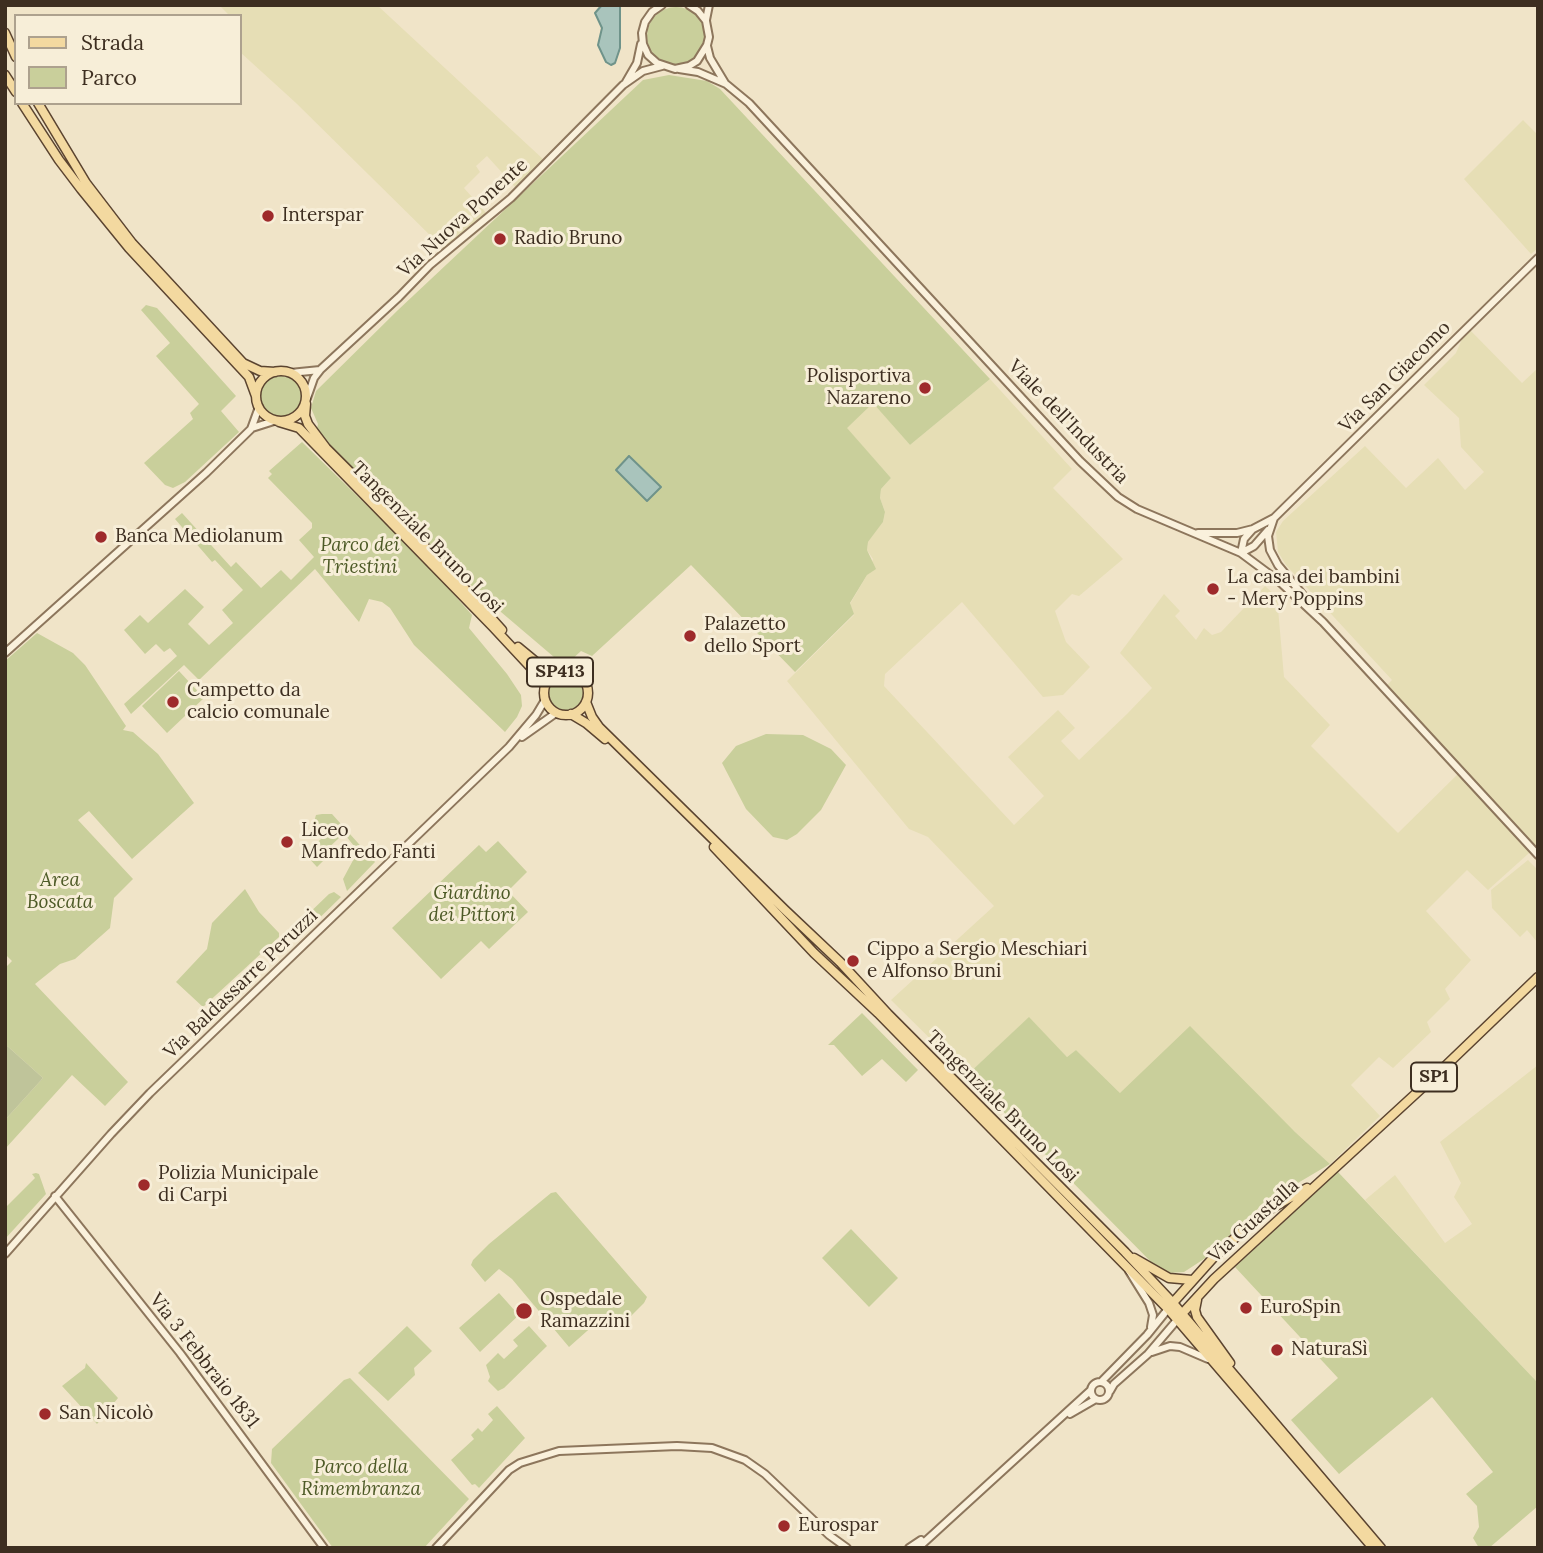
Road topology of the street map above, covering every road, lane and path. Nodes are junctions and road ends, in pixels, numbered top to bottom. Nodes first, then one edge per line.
1 (647, 5) edge
2 (662, 5) edge
3 (689, 5) edge
4 (709, 5) edge
5 (648, 17) junction
6 (706, 22) junction
7 (5, 33) edge
8 (642, 38) junction
9 (708, 45) junction
10 (14, 53) edge
11 (662, 66) junction
12 (679, 69) junction
13 (623, 85) junction
14 (726, 85) junction
15 (23, 105) edge
16 (39, 105) edge
17 (1538, 258) edge
18 (320, 370) junction
19 (275, 372) junction
20 (290, 373) junction
21 (256, 396) junction
22 (306, 401) junction
23 (258, 407) junction
24 (276, 421) junction
25 (251, 429) junction
26 (1274, 518) junction
27 (1269, 528) junction
28 (1253, 529) junction
29 (1191, 533) junction
30 (1241, 553) junction
31 (1323, 622) junction
32 (5, 653) edge
33 (555, 673) junction
34 (545, 686) junction
35 (545, 700) junction
36 (586, 702) junction
37 (556, 713) junction
38 (571, 714) junction
39 (509, 747) junction
40 (1538, 855) edge
41 (1538, 977) edge
42 (1331, 1172) junction
43 (55, 1196) junction
44 (1260, 1215) junction
45 (1272, 1226) junction
46 (1125, 1252) junction
47 (5, 1254) edge
48 (1217, 1254) junction
49 (1127, 1266) junction
50 (1228, 1266) junction
51 (1192, 1280) junction
52 (1199, 1293) junction
53 (1171, 1306) junction
54 (1180, 1317) junction
55 (1147, 1335) junction
56 (1148, 1354) junction
57 (1213, 1362) junction
58 (1238, 1379) junction
59 (1102, 1381) junction
60 (1091, 1390) junction
61 (1110, 1391) junction
62 (1096, 1399) junction
63 (1056, 1423) junction
64 (935, 1532) junction
65 (840, 1542) junction
66 (324, 1548) edge
67 (436, 1548) edge
68 (847, 1548) edge
69 (856, 1548) edge
70 (909, 1548) edge
71 (918, 1548) edge
72 (1373, 1548) edge
73 (1381, 1548) edge

1 - 5 street
2 - 5 street
3 - 6 street
4 - 6 street
5 - 8 street, Via Nuova Ponente
6 - 9 street, Viale dell'Industria
7 - 10 main road
8 - 11 street
8 - 13 street, Via Nuova Ponente
9 - 12 street
9 - 14 street, Viale dell'Industria
11 - 12 street, Viale dell'Industria
11 - 13 street, Via Nuova Ponente
12 - 14 street, Viale dell'Industria
13 - 18 street, Via Nuova Ponente
14 - 29 street, Viale dell'Industria
15 - 21 main road
16 - 19 main road
17 - 26 street, Via San Giacomo
18 - 20 street
18 - 22 street, Via Nuova Ponente
19 - 20 main road
19 - 21 main road
20 - 22 main road, Tangenziale Bruno Losi
21 - 23 main road
22 - 24 main road
22 - 33 main road, Tangenziale Bruno Losi
23 - 24 main road, Tangenziale Bruno Losi
23 - 25 street
24 - 25 street
24 - 34 main road, Tangenziale Bruno Losi
25 - 32 street
26 - 27 street, Via San Giacomo
26 - 28 street, Via San Giacomo
27 - 30 street, Via San Giacomo
27 - 31 street
28 - 29 street, Via San Giacomo
28 - 30 street
29 - 30 street, Viale dell'Industria
30 - 31 street, Viale dell'Industria
31 - 40 street, Viale dell'Industria
33 - 34 main road, SP413
33 - 36 main road, SP413
34 - 35 main road, SP413
35 - 37 main road, SP413
35 - 39 street, Via Baldassarre Peruzzi
36 - 38 main road, SP413
36 - 46 main road, Tangenziale Bruno Losi
37 - 38 main road, SP413
37 - 39 street, Via Baldassarre Peruzzi
38 - 49 main road, Tangenziale Bruno Losi
39 - 43 street, Via Baldassarre Peruzzi
41 - 42 main road, Via Guastalla / SP1
42 - 44 main road, Via Guastalla / SP1
42 - 45 main road, Via Guastalla / SP1
43 - 47 street, Via Baldassarre Peruzzi
43 - 66 street, Via 3 Febbraio 1831
44 - 45 main road
44 - 48 main road, Via Guastalla / SP1
45 - 50 main road, Via Guastalla / SP1
46 - 51 main road, Via Guastalla
46 - 53 main road, Tangenziale Bruno Losi
48 - 50 main road
48 - 51 main road, Via Guastalla / SP1
49 - 53 main road, Tangenziale Bruno Losi
49 - 55 street
50 - 52 main road, Via Guastalla / SP1
51 - 53 main road, Via Guastalla / SP1
52 - 54 main road, Via Guastalla / SP1
52 - 58 main road
53 - 54 main road, Tangenziale Bruno Losi
53 - 55 street, Via Guastalla / SP1
54 - 56 street, Via Guastalla / SP1
54 - 57 main road, Tangenziale Bruno Losi
54 - 58 main road, Tangenziale Bruno Losi
55 - 59 street, Via Guastalla / SP1
56 - 57 street
56 - 61 street, Via Guastalla / SP1
57 - 72 main road, Tangenziale Bruno Losi
58 - 73 main road, Tangenziale Bruno Losi
59 - 60 street
59 - 61 street
60 - 62 street
60 - 63 street
61 - 62 street
62 - 63 street
63 - 64 street
64 - 70 street
64 - 71 street
65 - 67 street
65 - 68 street
65 - 69 street

